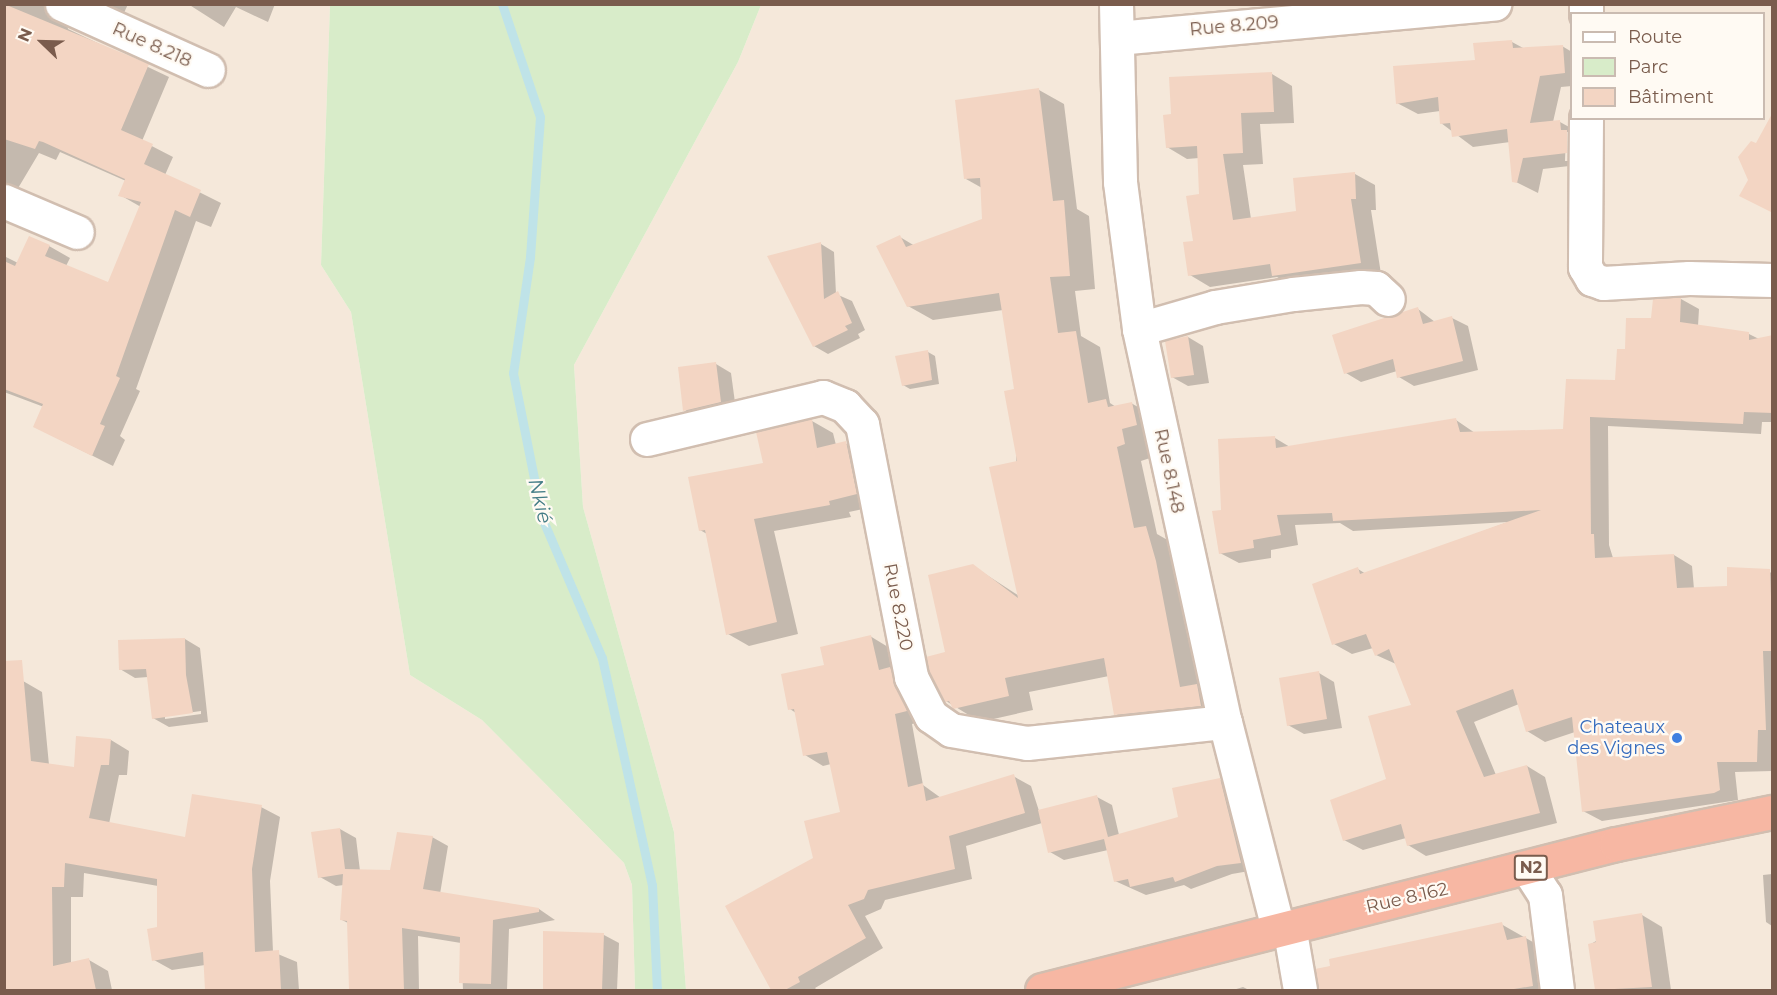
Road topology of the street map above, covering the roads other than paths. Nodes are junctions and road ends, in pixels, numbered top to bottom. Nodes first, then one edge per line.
1 (62, 4) edge
2 (1116, 4) edge
3 (1494, 4) edge
4 (1117, 38) junction
5 (208, 70) dead end
6 (1586, 120) edge
7 (4, 201) edge
8 (77, 232) dead end
9 (1773, 280) edge
10 (1388, 299) dead end
11 (1139, 329) junction
12 (647, 439) dead end
13 (1225, 722) junction
14 (1773, 812) edge
15 (1528, 869) junction
16 (1284, 927) junction
17 (1042, 990) edge
18 (1300, 990) edge
19 (1557, 990) edge

1 - 5 street, Rue 8.218
2 - 4 street, Rue 8.148
3 - 4 street, Rue 8.209
4 - 11 street, Rue 8.148
6 - 9 street
7 - 8 street
10 - 11 street
11 - 13 street, Rue 8.148
12 - 13 street, Rue 8.220
13 - 16 street, Rue 8.148
14 - 15 highway, Rue 8.162 / N2
15 - 16 highway, Rue 8.162 / N2
15 - 19 street
16 - 17 highway, Rue 8.162 / N2
16 - 18 street, Rue 8.148

